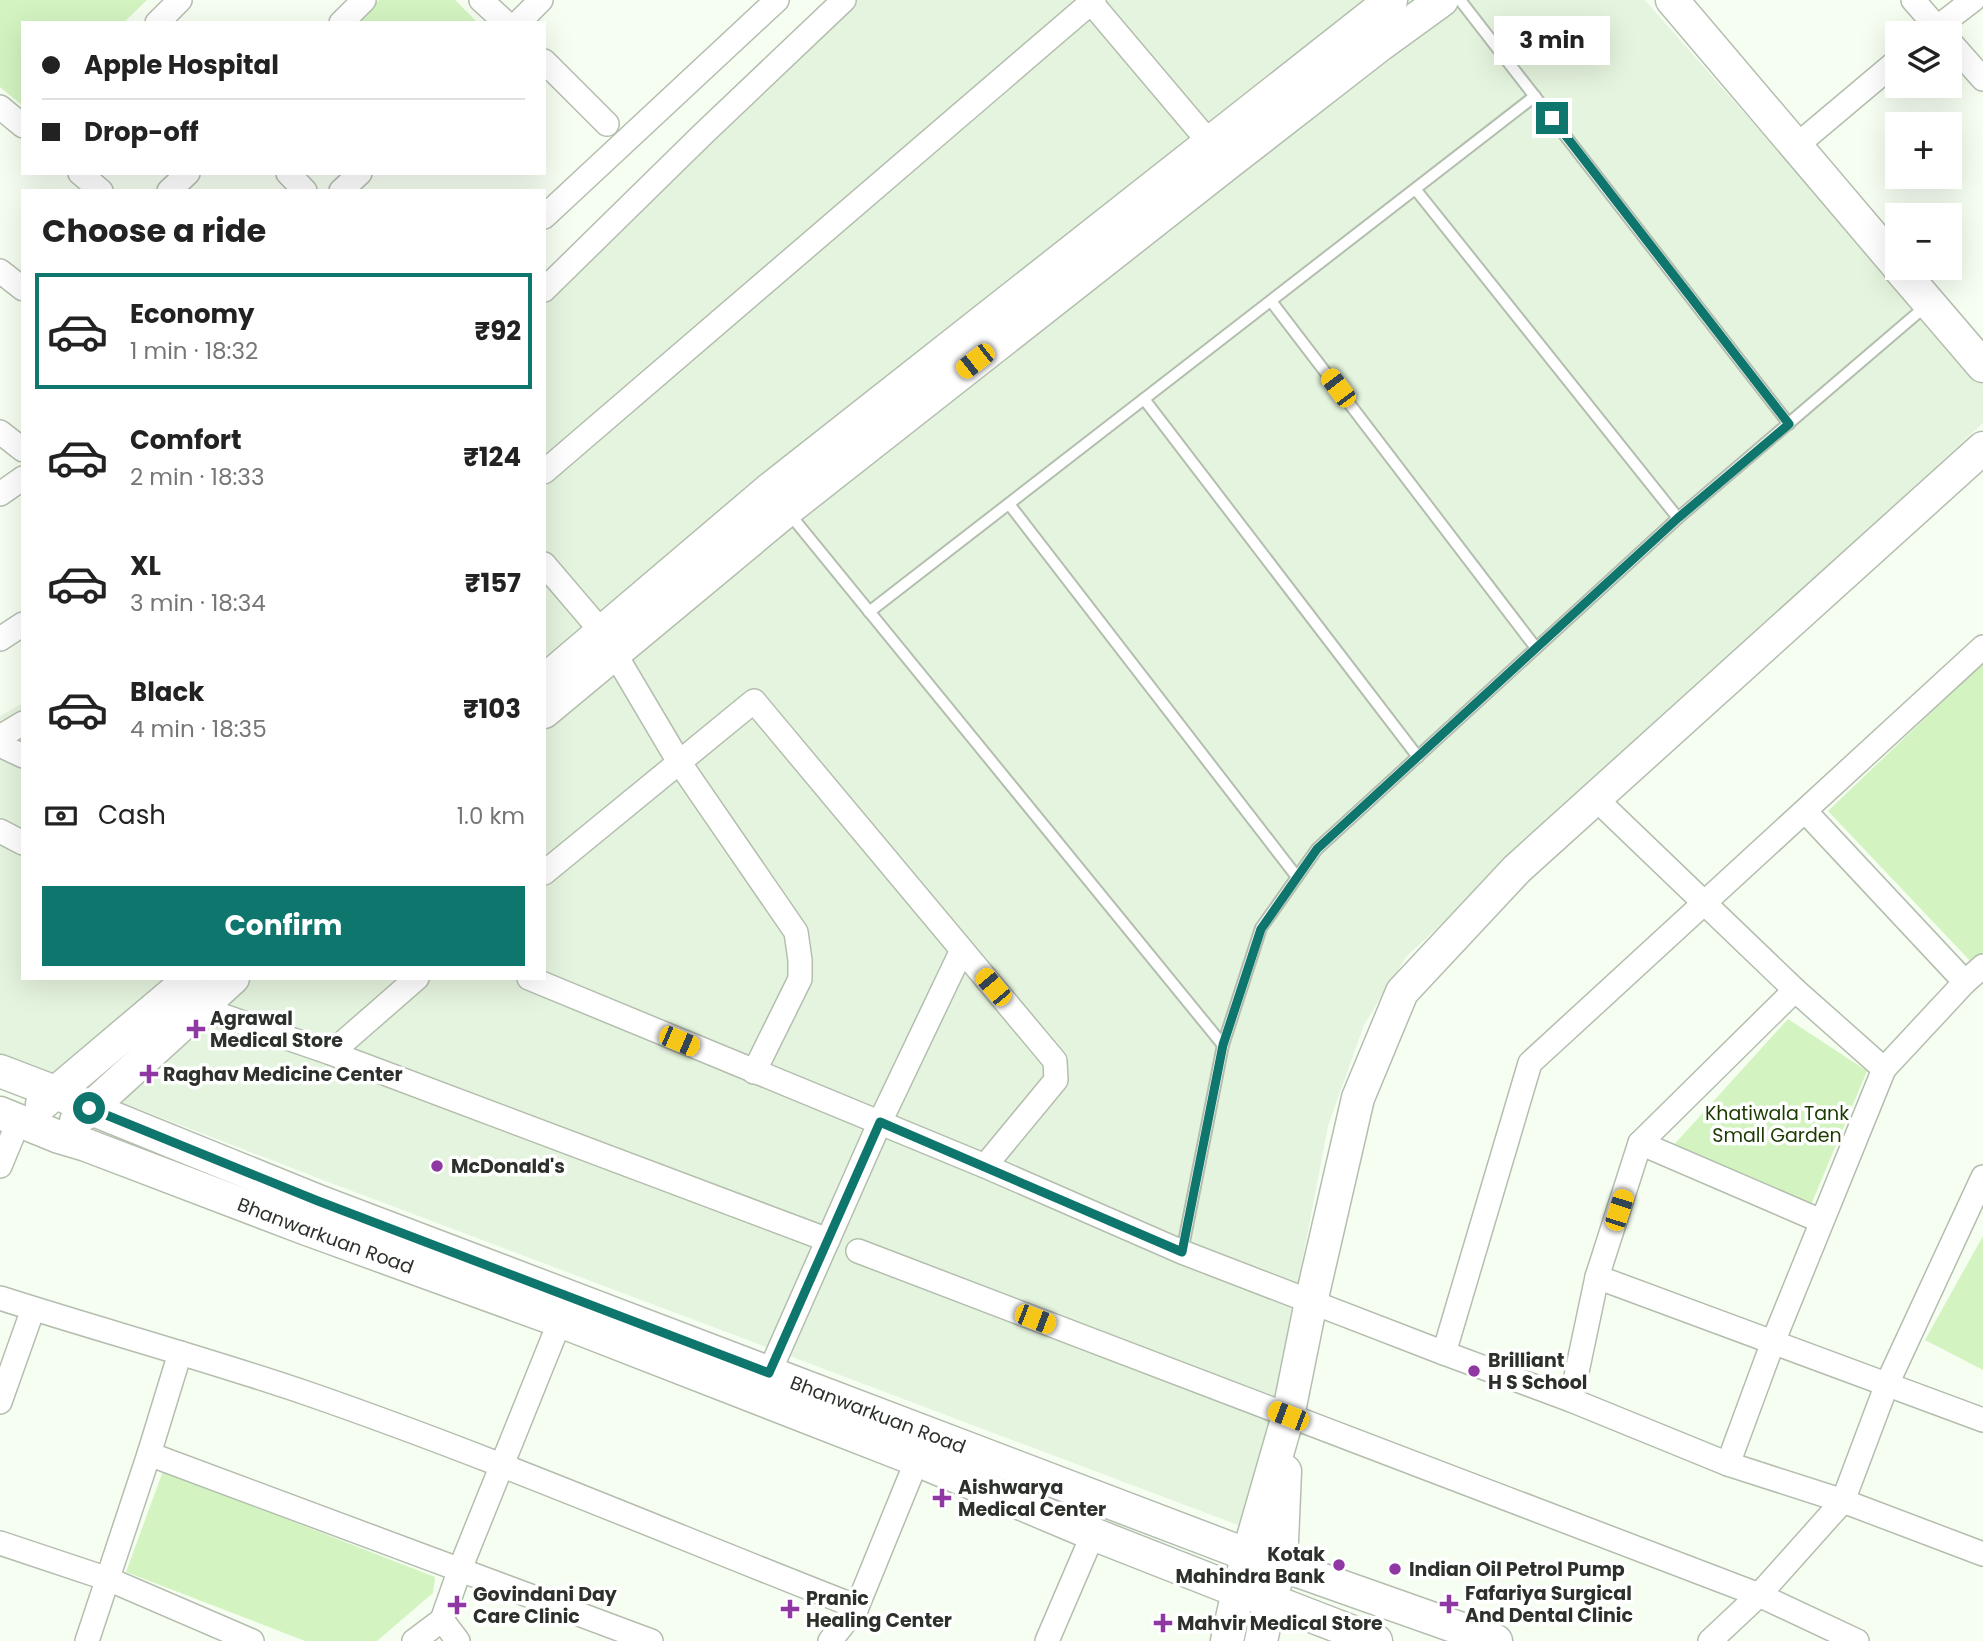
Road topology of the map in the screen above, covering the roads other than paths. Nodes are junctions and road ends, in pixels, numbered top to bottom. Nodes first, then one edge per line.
1 (180, 0) edge
2 (364, 0) edge
3 (481, 0) edge
4 (541, 0) edge
5 (777, 0) edge
6 (844, 0) edge
7 (1391, 0) edge
8 (1442, 0) edge
9 (1460, 0) edge
10 (1672, 0) edge
11 (1913, 0) edge
12 (1972, 0) edge
13 (1092, 1) edge
14 (159, 21) edge
15 (343, 21) edge
16 (504, 21) edge
17 (521, 21) edge
18 (1930, 21) edge
19 (1952, 21) edge
20 (1962, 57) edge
21 (546, 63) edge
22 (1885, 71) edge
23 (1983, 79) edge
24 (1535, 96) junction
25 (0, 107) edge
26 (21, 124) edge
27 (607, 124) dead end
28 (1209, 142) junction
29 (1796, 146) junction
30 (82, 175) edge
31 (186, 175) edge
32 (290, 175) edge
33 (358, 175) edge
34 (99, 189) edge
35 (171, 189) edge
36 (303, 189) edge
37 (343, 189) edge
38 (1416, 190) junction
39 (546, 215) edge
40 (1885, 251) edge
41 (0, 271) edge
42 (1910, 280) edge
43 (21, 287) edge
44 (546, 287) edge
45 (1271, 301) junction
46 (1929, 303) junction
47 (1983, 366) edge
48 (1144, 399) junction
49 (1789, 424) junction
50 (0, 432) edge
51 (21, 448) edge
52 (1983, 448) edge
53 (546, 470) edge
54 (21, 479) edge
55 (0, 494) edge
56 (1009, 504) junction
57 (787, 510) junction
58 (1678, 518) junction
59 (546, 566) edge
60 (869, 612) junction
61 (21, 625) edge
62 (0, 639) edge
63 (608, 642) junction
64 (1983, 647) edge
65 (1536, 648) junction
66 (546, 680) edge
67 (546, 710) edge
68 (21, 724) edge
69 (0, 737) edge
70 (0, 746) edge
71 (21, 755) edge
72 (1418, 757) junction
73 (679, 762) junction
74 (1595, 798) junction
75 (1805, 811) junction
76 (0, 831) edge
77 (21, 842) edge
78 (546, 871) edge
79 (1297, 877) junction
80 (1705, 903) junction
81 (962, 950) junction
82 (1983, 966) edge
83 (189, 980) edge
84 (231, 980) edge
85 (415, 980) edge
86 (534, 980) edge
87 (1965, 982) junction
88 (1795, 990) junction
89 (200, 1008) junction
90 (1223, 1045) junction
91 (331, 1053) junction
92 (1884, 1069) junction
93 (0, 1071) edge
94 (754, 1072) junction
95 (55, 1091) junction
96 (89, 1108) junction
97 (14, 1118) edge
98 (880, 1122) junction
99 (60, 1137) junction
100 (1640, 1143) junction
101 (0, 1166) edge
102 (985, 1166) junction
103 (1983, 1177) edge
104 (1821, 1221) junction
105 (828, 1240) junction
106 (858, 1251) dead end
107 (1182, 1252) junction
108 (1597, 1277) junction
109 (0, 1298) edge
110 (1311, 1302) junction
111 (33, 1309) junction
112 (560, 1321) junction
113 (1773, 1342) junction
114 (180, 1353) junction
115 (1444, 1353) junction
116 (769, 1373) junction
117 (1887, 1384) junction
118 (1571, 1400) junction
119 (0, 1402) edge
120 (1288, 1416) junction
121 (1983, 1420) edge
122 (149, 1454) junction
123 (917, 1460) junction
124 (501, 1464) junction
125 (1728, 1464) junction
126 (1843, 1501) junction
127 (1093, 1534) junction
128 (0, 1543) edge
129 (1983, 1554) edge
130 (1248, 1555) junction
131 (1281, 1565) junction
132 (460, 1569) junction
133 (108, 1579) junction
134 (1238, 1591) junction
135 (1759, 1595) junction
136 (1270, 1600) junction
137 (858, 1607) junction
138 (442, 1620) junction
139 (87, 1641) edge
140 (253, 1641) edge
141 (414, 1641) edge
142 (458, 1641) edge
143 (651, 1641) edge
144 (830, 1641) edge
145 (1047, 1641) edge
146 (1227, 1641) edge
147 (1261, 1641) edge
148 (1376, 1641) edge
149 (1496, 1641) edge
150 (1710, 1641) edge
151 (1857, 1641) edge

1 - 14 street
2 - 15 street
3 - 16 street
4 - 17 street
5 - 39 street
6 - 44 street
7 - 28 main road
8 - 57 main road
9 - 24 lane
10 - 29 main road
11 - 18 street
12 - 19 street
13 - 28 street
13 - 53 street
20 - 23 street
21 - 27 street
22 - 29 street
24 - 38 lane
24 - 49 lane
25 - 26 street
28 - 63 main road
29 - 40 main road
30 - 34 street
31 - 35 street
32 - 36 street
33 - 37 street
38 - 45 lane
38 - 58 lane
41 - 43 street
42 - 46 main road
45 - 48 lane
45 - 65 lane
46 - 47 main road
46 - 49 lane
48 - 56 lane
48 - 72 lane
49 - 58 lane
50 - 51 street
52 - 74 main road
54 - 55 street
56 - 60 lane
56 - 79 lane
57 - 60 lane
57 - 63 main road
58 - 65 lane
59 - 63 street
60 - 90 lane
61 - 62 street
63 - 66 main road
63 - 67 main road
63 - 73 street
64 - 75 street
65 - 72 lane
68 - 69 street
70 - 71 street
72 - 79 lane
73 - 78 street
73 - 81 street
73 - 94 street
74 - 80 street
74 - 110 main road
75 - 80 street
75 - 87 street
76 - 77 street
79 - 90 lane
80 - 88 street
80 - 115 street
81 - 98 street
81 - 102 street
82 - 87 street
83 - 95 main road
84 - 89 main road
85 - 91 street
86 - 94 street
87 - 92 street
88 - 92 street
88 - 100 street
89 - 91 street
89 - 96 main road
90 - 107 lane
91 - 105 street
92 - 104 street
93 - 95 main road, Bhanwarkuan Road
94 - 98 street
95 - 96 main road, Bhanwarkuan Road
95 - 97 main road
96 - 99 main road
96 - 116 main road, Bhanwarkuan Road
97 - 99 main road, Bhanwarkuan Road
97 - 101 street
98 - 102 street
98 - 105 street
99 - 112 main road, Bhanwarkuan Road
100 - 104 street
100 - 108 street
102 - 107 street
103 - 117 street
104 - 113 street
105 - 116 street
106 - 120 street
107 - 110 street
108 - 113 street
108 - 118 street
109 - 111 street
110 - 115 street
110 - 120 main road
111 - 114 street
111 - 119 street
112 - 123 main road, Bhanwarkuan Road
112 - 124 street
113 - 117 street
113 - 125 street
114 - 122 street
114 - 124 street
115 - 118 street
116 - 130 main road, Bhanwarkuan Road
117 - 121 street
117 - 126 street
118 - 125 street
120 - 130 main road
120 - 131 main road
120 - 135 street
122 - 132 street
122 - 133 street
123 - 127 main road, Bhanwarkuan Road
123 - 137 street
124 - 132 street
124 - 137 street
125 - 126 street
126 - 129 street
126 - 135 street
127 - 134 main road, Bhanwarkuan Road
127 - 145 street
128 - 133 street
130 - 131 main road, Bhanwarkuan Road
130 - 134 main road
131 - 136 main road
131 - 149 main road, Bhanwarkuan Road
132 - 138 street
132 - 143 street
133 - 139 street
133 - 140 street
134 - 136 main road, Bhanwarkuan Road
134 - 146 main road
135 - 150 street
135 - 151 street
136 - 147 main road
136 - 148 main road, Bhanwarkuan Road
137 - 144 street
138 - 141 street
138 - 142 street

